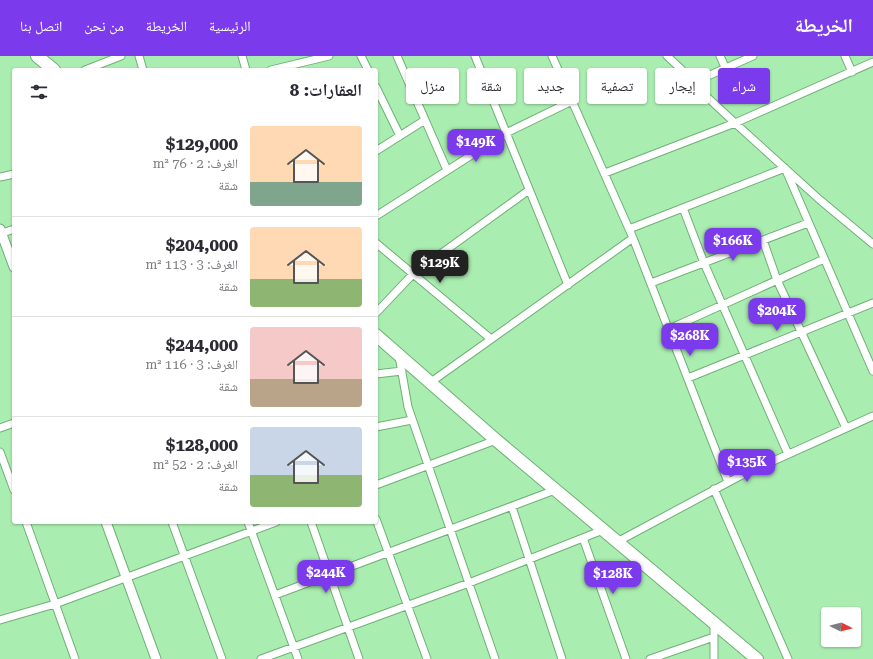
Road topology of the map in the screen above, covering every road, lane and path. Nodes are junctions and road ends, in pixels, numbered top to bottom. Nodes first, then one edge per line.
1 (37, 56) edge
2 (121, 56) edge
3 (139, 56) edge
4 (242, 56) edge
5 (329, 56) edge
6 (361, 56) edge
7 (397, 56) edge
8 (475, 56) edge
9 (552, 56) edge
10 (667, 56) edge
11 (720, 56) edge
12 (753, 56) edge
13 (845, 56) edge
14 (873, 62) edge
15 (725, 67) junction
16 (52, 68) edge
17 (90, 68) edge
18 (142, 68) edge
19 (245, 68) edge
20 (279, 68) edge
21 (367, 68) edge
22 (557, 68) edge
23 (681, 68) edge
24 (852, 72) junction
25 (710, 74) edge
26 (378, 91) edge
27 (710, 99) edge
28 (566, 104) edge
29 (573, 104) edge
30 (425, 120) junction
31 (735, 122) junction
32 (506, 133) junction
33 (400, 136) junction
34 (378, 150) edge
35 (785, 168) junction
36 (447, 170) junction
37 (605, 173) junction
38 (12, 175) edge
39 (0, 178) edge
40 (529, 190) junction
41 (683, 208) junction
42 (378, 215) edge
43 (808, 223) junction
44 (12, 229) edge
45 (629, 229) junction
46 (1, 232) edge
47 (634, 238) junction
48 (763, 240) junction
49 (873, 244) edge
50 (378, 245) edge
51 (824, 259) junction
52 (12, 262) edge
53 (704, 262) junction
54 (413, 274) junction
55 (777, 280) junction
56 (651, 283) junction
57 (568, 285) junction
58 (873, 303) edge
59 (724, 304) junction
60 (378, 311) edge
61 (848, 313) junction
62 (668, 329) junction
63 (802, 332) junction
64 (378, 337) edge
65 (491, 339) junction
66 (746, 354) junction
67 (399, 356) junction
68 (402, 371) junction
69 (873, 371) edge
70 (378, 374) edge
71 (688, 378) junction
72 (431, 382) junction
73 (873, 416) edge
74 (412, 420) junction
75 (12, 423) edge
76 (378, 427) edge
77 (0, 428) edge
78 (846, 428) junction
79 (496, 440) junction
80 (0, 452) edge
81 (788, 454) junction
82 (428, 466) junction
83 (728, 482) junction
84 (378, 484) edge
85 (12, 485) edge
86 (714, 489) junction
87 (555, 490) junction
88 (512, 506) junction
89 (27, 524) edge
90 (107, 524) edge
91 (173, 524) edge
92 (249, 524) edge
93 (271, 524) edge
94 (312, 524) edge
95 (378, 524) edge
96 (450, 530) junction
97 (603, 530) junction
98 (252, 531) junction
99 (583, 538) junction
100 (617, 542) junction
101 (388, 551) junction
102 (185, 556) junction
103 (528, 559) junction
104 (330, 575) junction
105 (126, 578) junction
106 (469, 583) junction
107 (275, 594) junction
108 (55, 604) junction
109 (408, 605) junction
110 (0, 620) edge
111 (714, 623) junction
112 (348, 627) junction
113 (714, 637) junction
114 (294, 647) junction
115 (75, 659) edge
116 (156, 659) edge
117 (222, 659) edge
118 (262, 659) edge
119 (298, 659) edge
120 (359, 659) edge
121 (427, 659) edge
122 (495, 659) edge
123 (562, 659) edge
124 (626, 659) edge
125 (650, 659) edge
126 (714, 659) edge
127 (757, 659) edge
128 (788, 659) edge

1 - 16 main road
2 - 17 street
3 - 18 street
4 - 19 street
5 - 20 street
6 - 21 street
7 - 30 street
8 - 32 street
9 - 22 street
10 - 23 street
11 - 15 street
12 - 15 street
13 - 24 street
14 - 24 street
15 - 25 street
24 - 31 street
26 - 33 street
27 - 31 street
28 - 32 street
29 - 37 street
30 - 33 street
30 - 36 street
31 - 35 street
31 - 37 street
32 - 36 street
32 - 40 street
33 - 34 street
35 - 41 street
35 - 43 street
35 - 49 street
36 - 42 street
37 - 45 street
38 - 39 street
40 - 54 street
40 - 57 street
41 - 45 street
41 - 53 street
43 - 48 street
43 - 51 street
44 - 46 street
45 - 47 street
46 - 52 street
47 - 56 street
47 - 57 street
48 - 53 street
48 - 55 street
50 - 54 street
51 - 55 street
51 - 61 street
53 - 56 street
53 - 59 street
54 - 60 street
54 - 65 street
55 - 59 street
55 - 63 street
56 - 62 street
57 - 65 street
58 - 61 street
59 - 62 street
59 - 66 street
61 - 63 street
61 - 69 street
62 - 71 street
63 - 66 street
63 - 78 street
64 - 67 main road
65 - 72 street
66 - 71 street
66 - 81 street
67 - 68 street
67 - 72 main road
68 - 70 street
68 - 74 street
71 - 83 street
72 - 79 main road
73 - 78 street
74 - 76 street
74 - 82 street
75 - 77 street
78 - 81 street
79 - 82 street
79 - 87 main road
80 - 85 street
81 - 83 street
82 - 84 street
82 - 96 street
83 - 86 street
86 - 100 street
86 - 128 street
87 - 88 street
87 - 97 main road
88 - 96 street
88 - 103 street
89 - 108 street
90 - 105 street
91 - 102 street
92 - 98 street
93 - 98 street
94 - 104 street
95 - 101 street
96 - 101 street
96 - 106 street
97 - 99 street
97 - 100 main road
98 - 102 street
98 - 107 street
99 - 103 street
99 - 124 street
100 - 111 main road
101 - 104 street
101 - 109 street
102 - 105 street
102 - 117 street
103 - 106 street
103 - 123 street
104 - 107 street
104 - 112 street
105 - 108 street
105 - 116 street
106 - 109 street
106 - 122 street
107 - 114 street
108 - 110 street
108 - 115 street
109 - 112 street
109 - 121 street
111 - 113 street
111 - 127 main road
112 - 114 street
112 - 120 street
113 - 125 street
113 - 126 street
114 - 118 street
114 - 119 street

